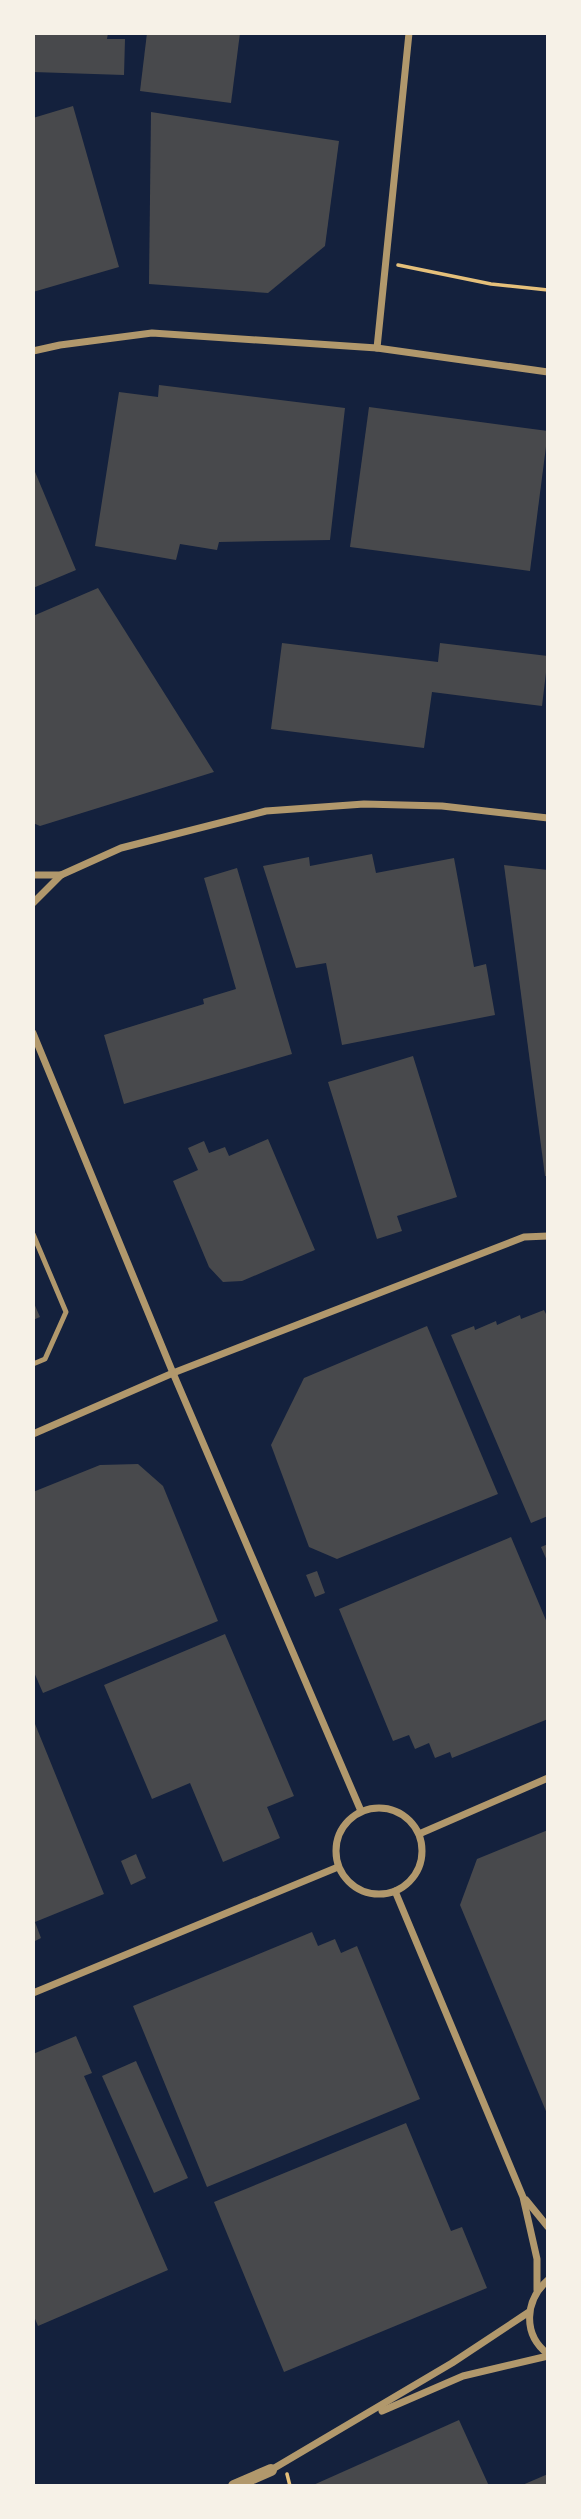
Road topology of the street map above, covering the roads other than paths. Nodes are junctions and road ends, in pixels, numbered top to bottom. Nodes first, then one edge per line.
1 (409, 33) edge
2 (377, 348) junction
3 (33, 351) edge
4 (548, 372) edge
5 (548, 818) edge
6 (33, 875) edge
7 (61, 875) junction
8 (33, 903) edge
9 (33, 1033) edge
10 (33, 1234) edge
11 (548, 1236) edge
12 (33, 1364) edge
13 (173, 1373) junction
14 (33, 1434) edge
15 (548, 1778) edge
16 (361, 1811) junction
17 (419, 1834) junction
18 (338, 1867) junction
19 (395, 1891) junction
20 (33, 1993) edge
21 (523, 2197) junction
22 (548, 2227) edge
23 (548, 2280) edge
24 (537, 2290) junction
25 (529, 2312) junction
26 (548, 2355) edge
27 (355, 2422) junction
28 (271, 2470) joint
29 (234, 2486) edge

1 - 2 street
2 - 3 street
2 - 4 street
5 - 7 street
6 - 7 street
7 - 8 street
9 - 13 street
10 - 12 lane
11 - 13 street
13 - 14 street
13 - 16 street
15 - 17 street
16 - 17 street
16 - 18 street
17 - 19 street
18 - 19 street
18 - 20 street
19 - 21 street
21 - 22 street
21 - 24 street
23 - 24 street
24 - 25 street
25 - 26 street
25 - 27 street
26 - 27 street
27 - 28 street
28 - 29 street

